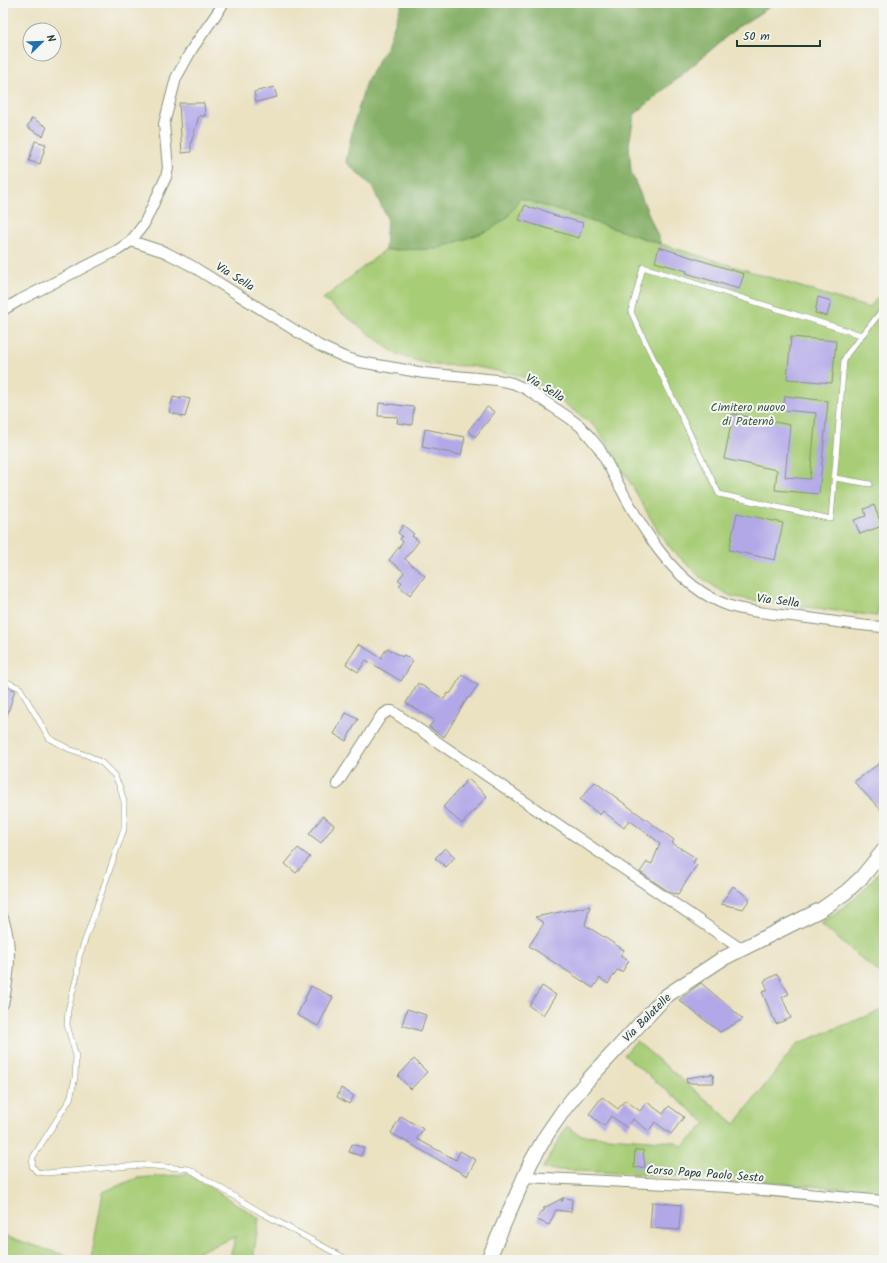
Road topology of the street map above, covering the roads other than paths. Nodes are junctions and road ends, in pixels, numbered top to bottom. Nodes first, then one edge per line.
1 (224, 3) edge
2 (131, 241) junction
3 (884, 308) edge
4 (3, 310) edge
5 (862, 335) junction
6 (835, 478) junction
7 (870, 484) dead end
8 (884, 627) edge
9 (3, 680) edge
10 (337, 784) dead end
11 (883, 853) edge
12 (3, 918) edge
13 (741, 949) junction
14 (3, 1004) edge
15 (525, 1177) junction
16 (884, 1201) edge
17 (348, 1260) edge
18 (488, 1260) edge

1 - 2 street
2 - 4 street
2 - 8 street, Via Sella
3 - 5 lane
5 - 6 lane
5 - 6 lane
6 - 7 lane
9 - 17 lane
10 - 13 street
11 - 13 street, Via Balatelle
12 - 14 street
13 - 15 street, Via Balatelle
15 - 16 street, Corso Papa Paolo Sesto
15 - 18 street, Via Balatelle

